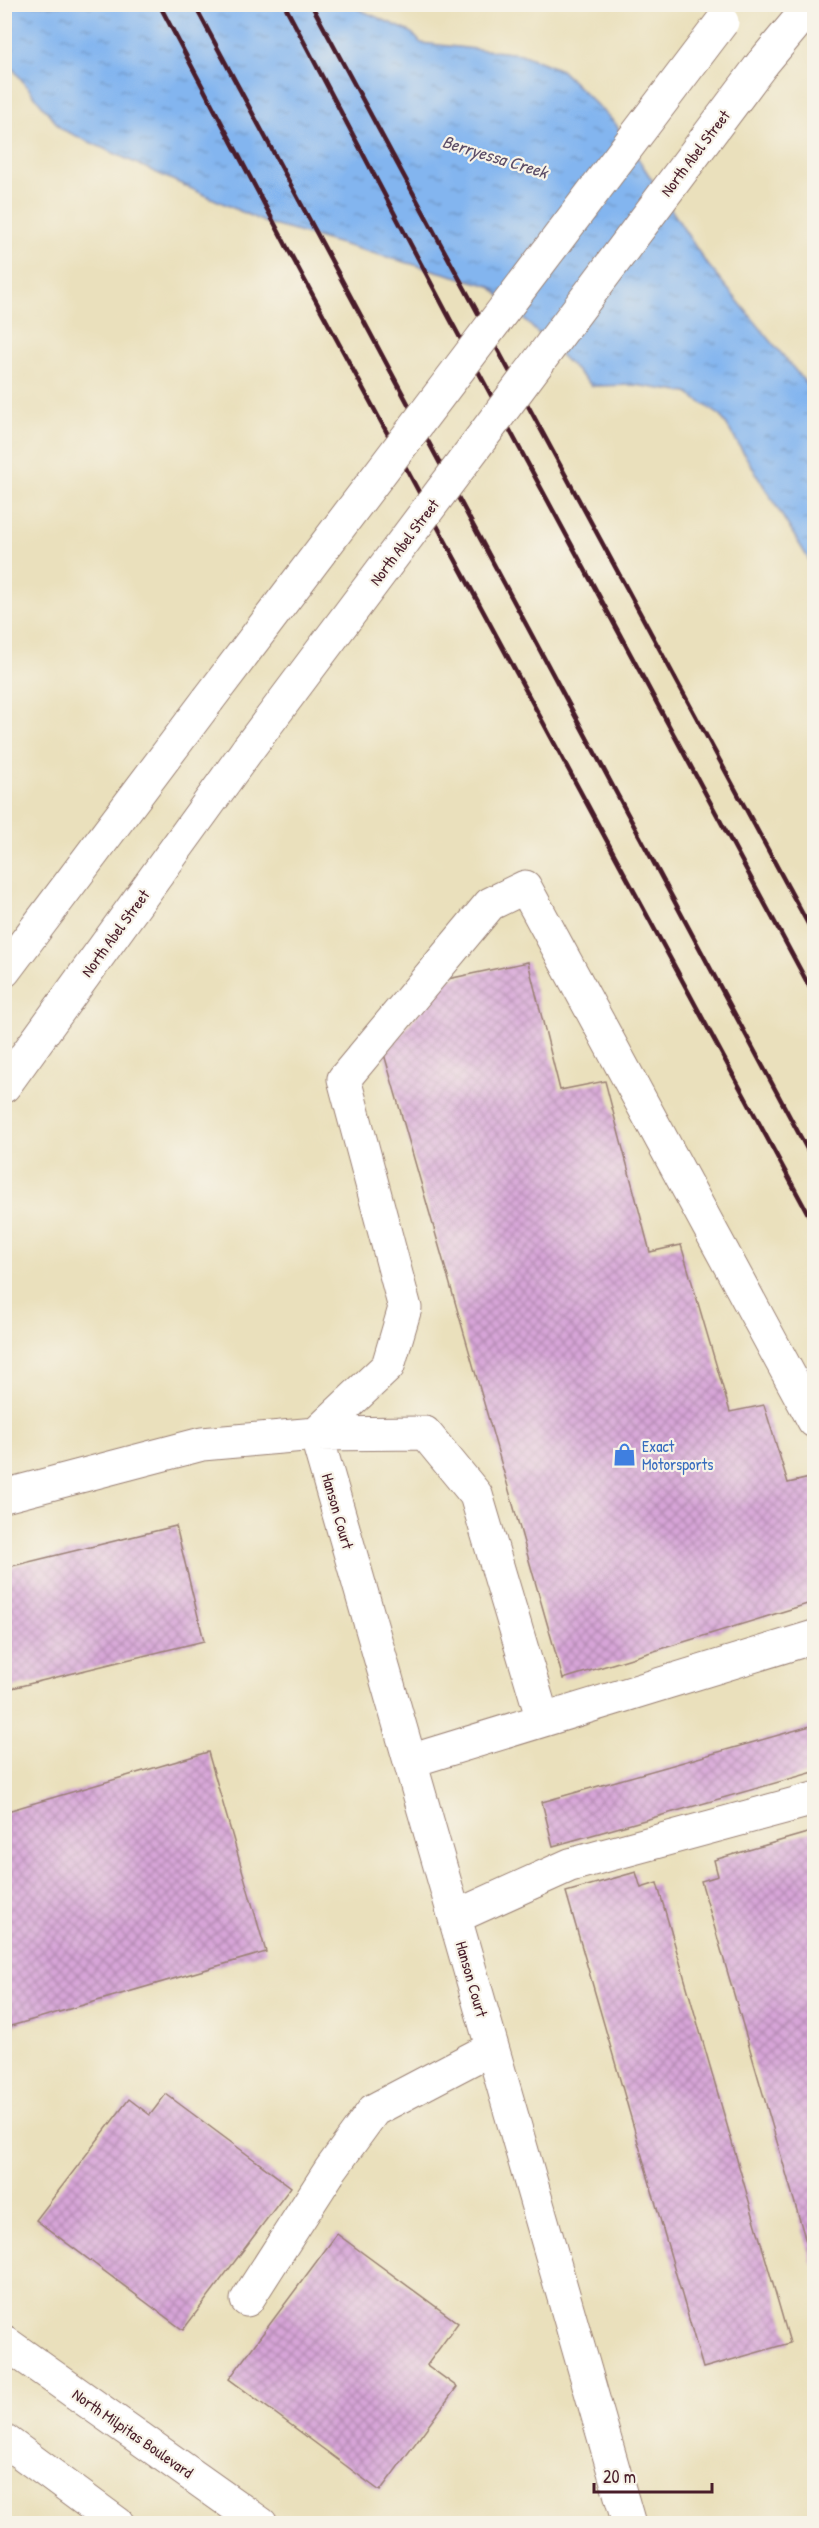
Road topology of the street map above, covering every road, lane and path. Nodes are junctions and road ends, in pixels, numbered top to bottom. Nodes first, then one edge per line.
1 (812, 4) edge
2 (729, 13) edge
3 (4, 971) edge
4 (4, 1086) edge
5 (814, 1421) edge
6 (316, 1434) junction
7 (4, 1496) edge
8 (814, 1637) edge
9 (543, 1720) junction
10 (410, 1761) junction
11 (814, 1799) edge
12 (455, 1917) junction
13 (492, 2048) junction
14 (248, 2300) dead end
15 (4, 2342) edge
16 (4, 2440) edge
17 (118, 2523) edge
18 (261, 2523) edge
19 (629, 2523) edge

1 - 4 main road, North Abel Street, bridge
2 - 3 main road, bridge
5 - 6 main road
6 - 7 main road
6 - 9 main road
6 - 10 main road, Hanson Court
8 - 9 main road
9 - 10 main road
10 - 12 main road, Hanson Court
11 - 12 main road
12 - 13 main road, Hanson Court
13 - 14 main road
13 - 19 main road, Hanson Court
15 - 18 main road, North Milpitas Boulevard
16 - 17 main road

